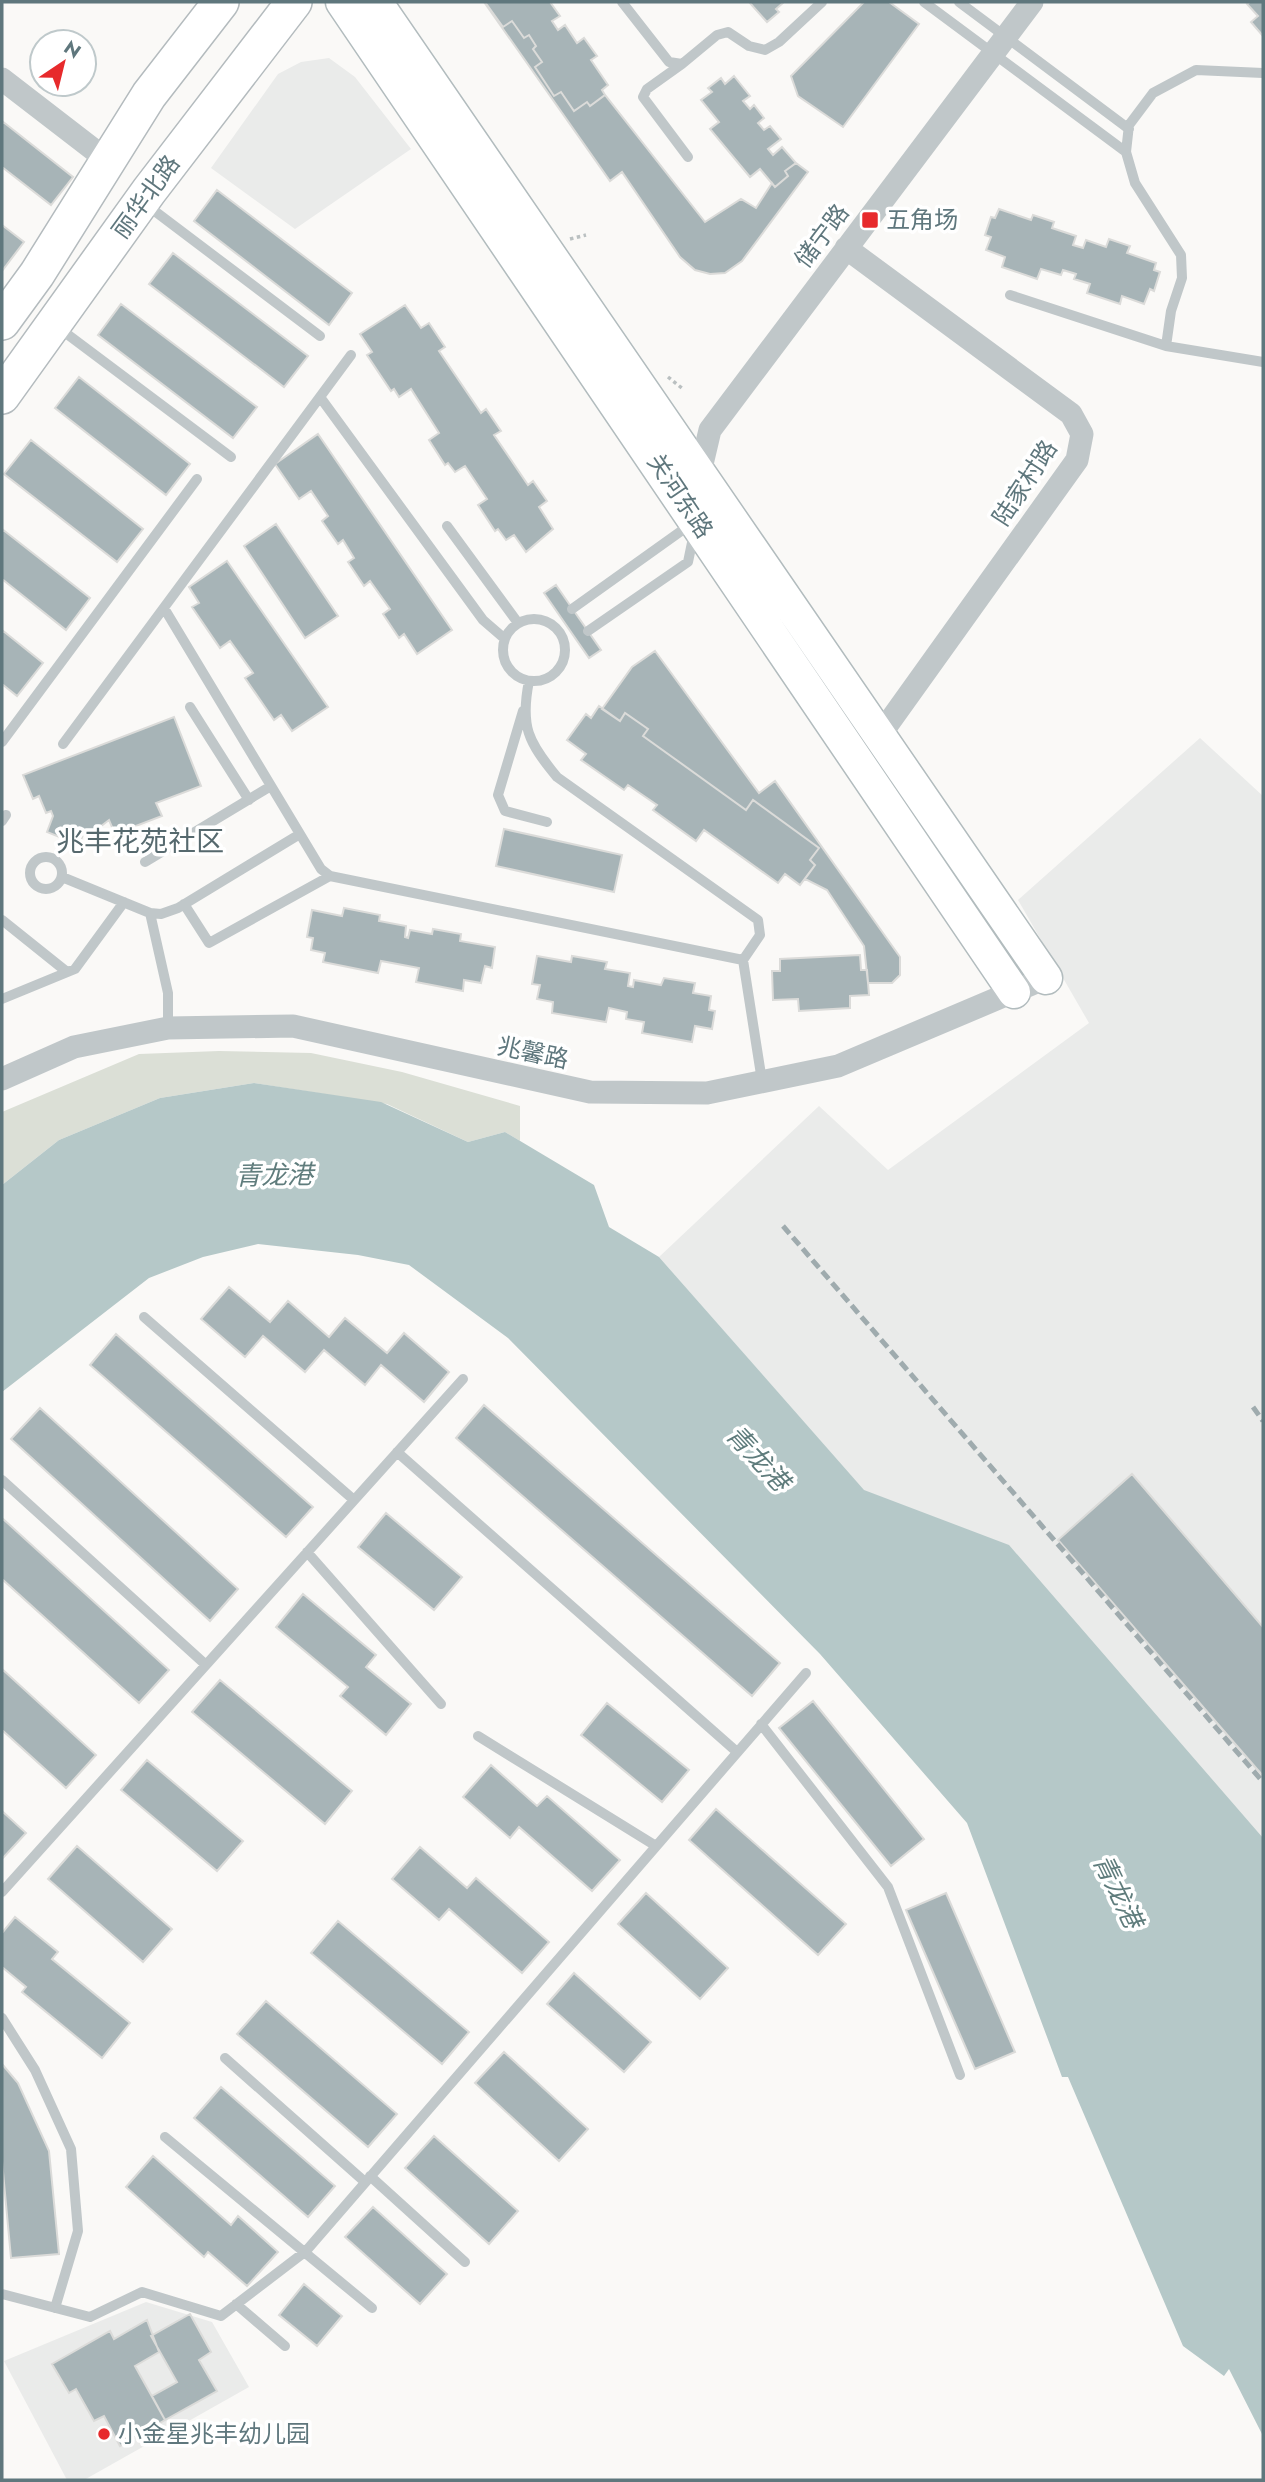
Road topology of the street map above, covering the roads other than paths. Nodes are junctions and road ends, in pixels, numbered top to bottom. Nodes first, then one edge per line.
1 (221, 2) edge
2 (294, 2) edge
3 (342, 2) edge
4 (376, 2) edge
5 (622, 2) edge
6 (822, 2) edge
7 (924, 2) edge
8 (959, 2) edge
9 (1032, 2) edge
10 (999, 46) junction
11 (682, 64) junction
12 (1263, 73) edge
13 (2, 79) edge
14 (1129, 129) junction
15 (1126, 152) junction
16 (688, 157) dead end
17 (107, 160) junction
18 (142, 201) junction
19 (846, 248) junction
20 (1010, 295) dead end
21 (2, 322) edge
22 (54, 324) junction
23 (320, 335) dead end
24 (1166, 346) junction
25 (351, 355) dead end
26 (1263, 362) edge
27 (2, 396) edge
28 (320, 397) junction
29 (231, 457) dead end
30 (699, 468) junction
31 (197, 479) dead end
32 (696, 520) junction
33 (447, 526) dead end
34 (164, 608) junction
35 (572, 609) dead end
36 (561, 617) dead end
37 (544, 621) junction
38 (518, 623) junction
39 (588, 631) dead end
40 (505, 639) junction
41 (576, 639) dead end
42 (566, 648) junction
43 (528, 681) junction
44 (190, 707) dead end
45 (523, 711) junction
46 (880, 735) junction
47 (2, 741) edge
48 (64, 744) dead end
49 (271, 786) junction
50 (249, 800) junction
51 (547, 822) dead end
52 (300, 834) junction
53 (145, 862) dead end
54 (330, 876) junction
55 (62, 877) dead end
56 (124, 902) junction
57 (184, 904) junction
58 (150, 913) junction
59 (2, 920) edge
60 (743, 960) junction
61 (67, 972) junction
62 (1046, 978) joint
63 (2, 985) edge
64 (1014, 992) junction
65 (7, 996) edge
66 (168, 1028) junction
67 (2, 1079) edge
68 (762, 1081) junction
69 (144, 1317) dead end
70 (463, 1378) dead end
71 (397, 1452) junction
72 (2, 1480) edge
73 (354, 1500) junction
74 (307, 1552) junction
75 (206, 1665) junction
76 (806, 1673) dead end
77 (441, 1704) dead end
78 (761, 1724) junction
79 (478, 1736) dead end
80 (737, 1752) junction
81 (656, 1846) junction
82 (2, 1892) edge
83 (2, 2018) edge
84 (225, 2058) dead end
85 (960, 2075) dead end
86 (165, 2137) dead end
87 (368, 2179) junction
88 (306, 2251) junction
89 (464, 2262) dead end
90 (2, 2294) edge
91 (236, 2304) junction
92 (55, 2308) junction
93 (372, 2308) dead end
94 (285, 2346) dead end

1 - 17 main road, 丽华北路
2 - 18 main road, 丽华北路
3 - 32 main road, 关河东路
4 - 30 main road, 关河东路
5 - 11 lane
6 - 11 lane
7 - 10 lane
8 - 10 lane
9 - 10 street, 储宁路
10 - 14 lane
10 - 15 lane
10 - 19 street, 储宁路
11 - 16 lane
12 - 14 lane
13 - 17 street
14 - 15 lane
15 - 24 lane
17 - 21 main road, 丽华北路
18 - 22 main road, 丽华北路
18 - 23 lane
19 - 30 street, 储宁路
19 - 46 street, 陆家村路
20 - 24 lane
22 - 27 main road, 丽华北路
22 - 29 lane
24 - 26 lane
25 - 28 lane
28 - 34 lane
28 - 40 lane
30 - 32 street, 储宁路
30 - 46 main road, 关河东路
31 - 47 lane
32 - 35 lane
32 - 39 lane
32 - 64 main road, 关河东路
33 - 38 lane
34 - 48 lane
34 - 49 lane
36 - 37 lane
37 - 38 lane
37 - 42 lane
38 - 40 lane
40 - 43 lane
41 - 42 lane
42 - 43 lane
43 - 45 lane
44 - 50 lane
45 - 51 lane
45 - 60 lane
46 - 62 main road, 关河东路
49 - 50 lane
49 - 52 lane
50 - 53 lane
52 - 54 lane
52 - 57 lane
54 - 57 lane
54 - 60 lane
55 - 56 lane
56 - 58 lane
56 - 61 lane
57 - 58 lane
58 - 66 lane
59 - 61 lane
60 - 68 lane
61 - 65 lane
62 - 64 street, 兆馨路
63 - 65 lane
64 - 68 street, 兆馨路
66 - 67 street, 兆馨路
66 - 68 street, 兆馨路
69 - 73 lane
70 - 71 lane
71 - 73 lane
71 - 80 lane
72 - 75 lane
73 - 74 lane
74 - 75 lane
74 - 77 lane
75 - 82 lane
76 - 78 lane
78 - 80 lane
78 - 85 lane
79 - 81 lane
80 - 81 lane
81 - 87 lane
83 - 92 lane
84 - 87 lane
86 - 88 lane
87 - 88 lane
87 - 89 lane
88 - 91 lane
88 - 93 lane
90 - 92 lane
91 - 92 lane
91 - 94 lane

